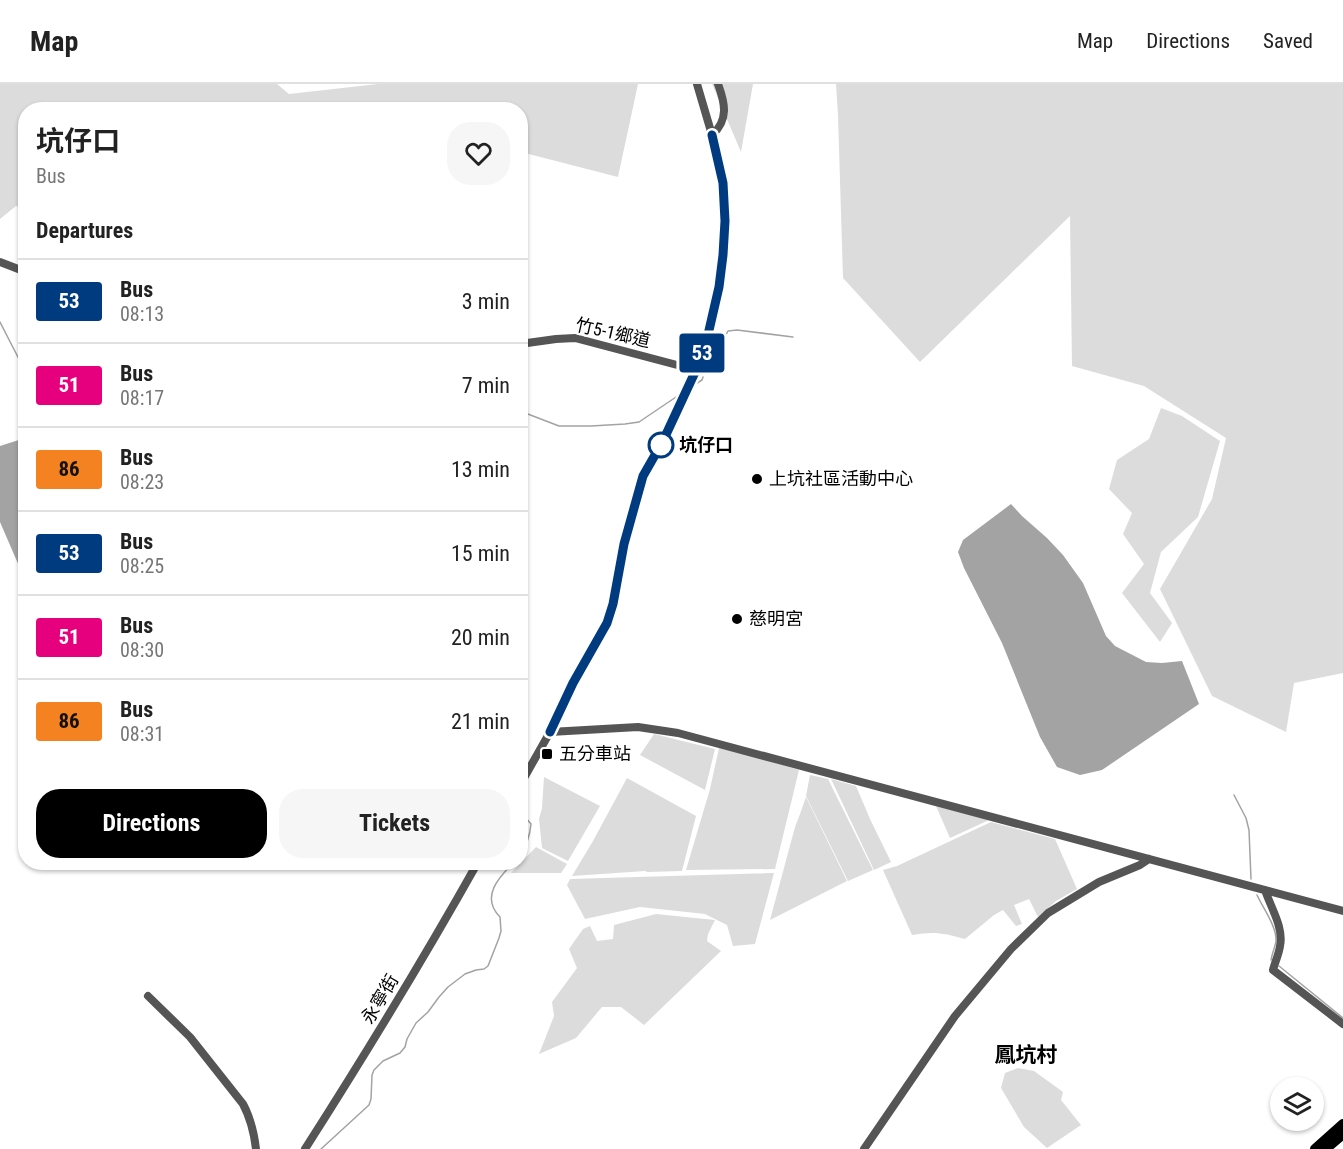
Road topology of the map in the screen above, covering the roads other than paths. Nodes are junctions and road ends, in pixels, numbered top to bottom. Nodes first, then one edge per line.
1 (697, 84) edge
2 (718, 84) edge
3 (712, 135) junction
4 (0, 262) edge
5 (18, 269) edge
6 (528, 343) edge
7 (696, 370) junction
8 (550, 732) junction
9 (528, 771) edge
10 (1149, 859) junction
11 (474, 870) edge
12 (1265, 891) junction
13 (1343, 911) edge
14 (148, 996) dead end
15 (1343, 1024) edge
16 (1343, 1124) edge
17 (1343, 1133) edge
18 (1343, 1138) edge
19 (256, 1149) edge
20 (305, 1149) edge
21 (864, 1149) edge
22 (1315, 1149) edge
23 (1324, 1149) edge
24 (1332, 1149) edge

1 - 3 street
2 - 3 street
3 - 7 street
4 - 5 street
6 - 7 street, 竹5-1鄉道
7 - 8 street
8 - 9 street
8 - 10 street
10 - 12 street
10 - 21 street
11 - 20 street, 永寧街
12 - 13 street
12 - 15 street
14 - 19 street
16 - 22 main road
17 - 23 highway
18 - 24 highway

